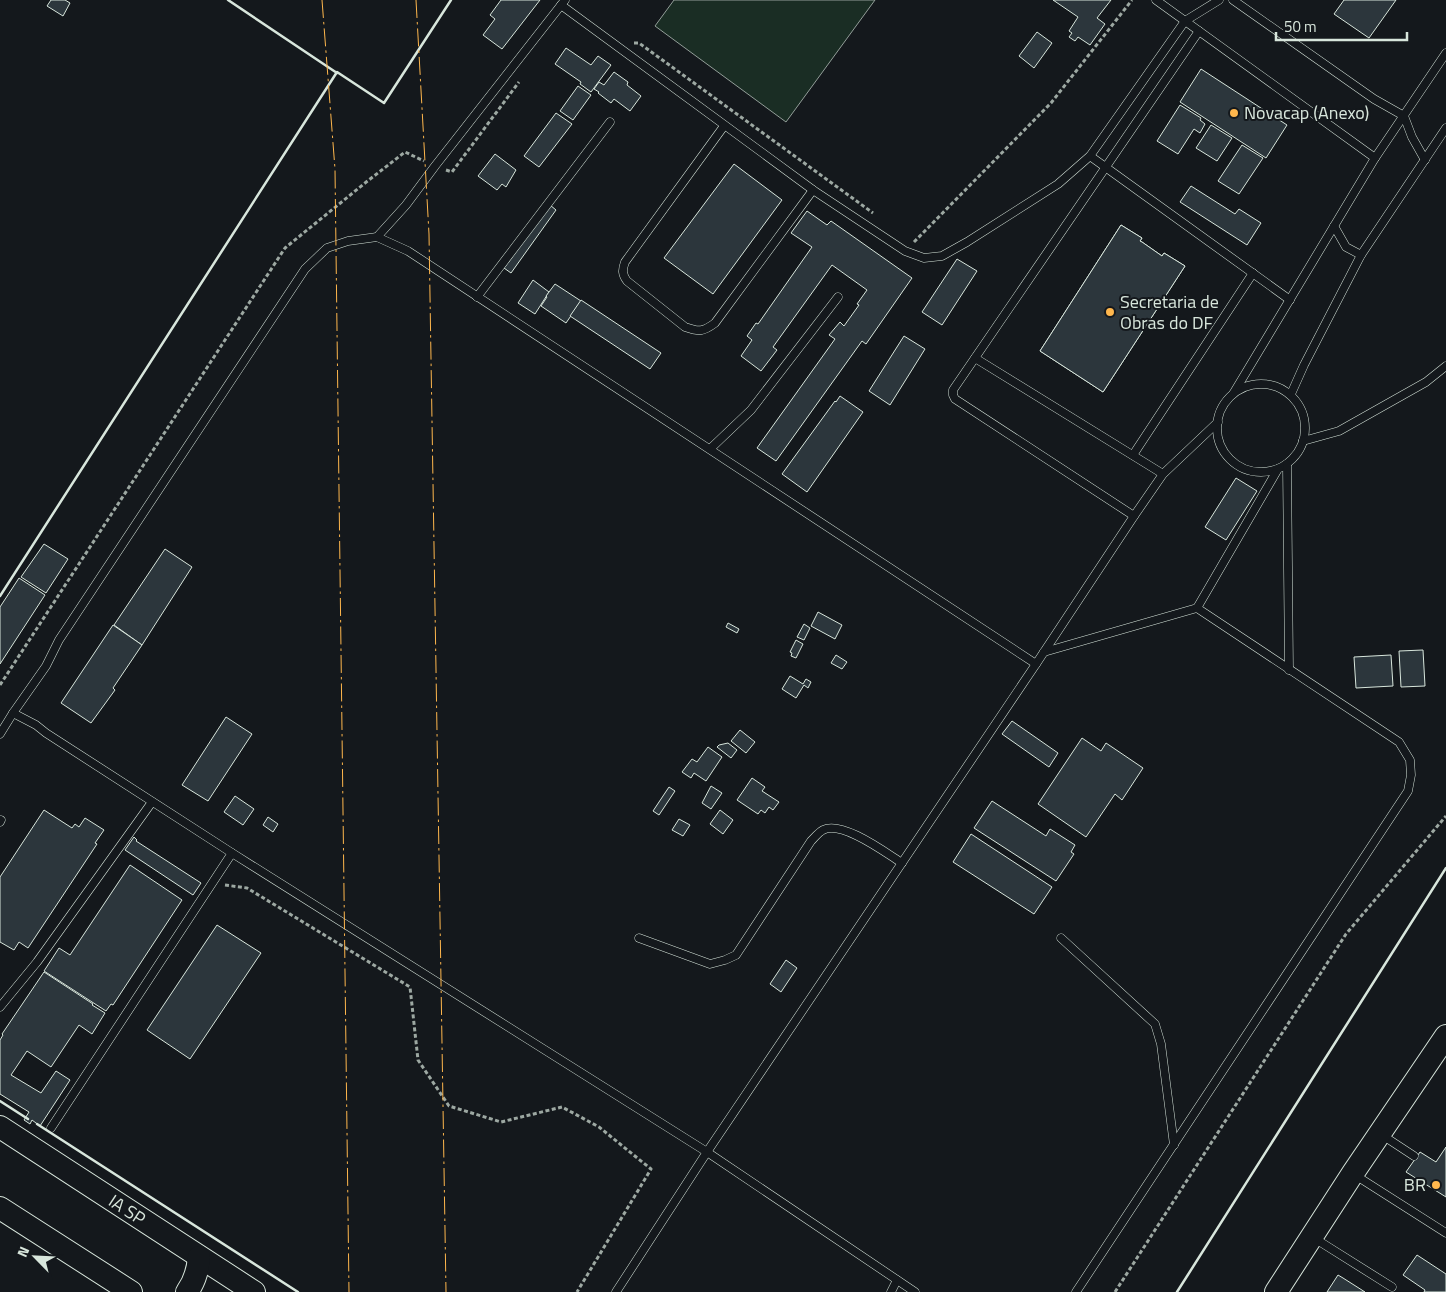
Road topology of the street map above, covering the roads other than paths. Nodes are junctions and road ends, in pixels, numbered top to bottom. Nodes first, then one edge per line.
1 (1156, 0) edge
2 (1219, 0) edge
3 (1233, 0) edge
4 (563, 3) edge
5 (1185, 21) junction
6 (1199, 31) junction
7 (1446, 53) edge
8 (1404, 116) junction
9 (610, 122) dead end
10 (724, 126) junction
11 (1446, 128) edge
12 (1090, 156) junction
13 (1376, 158) junction
14 (1425, 160) junction
15 (1105, 167) junction
16 (814, 190) junction
17 (1334, 226) junction
18 (377, 237) junction
19 (1361, 255) junction
20 (1253, 273) junction
21 (477, 297) junction
22 (838, 297) dead end
23 (1290, 300) junction
24 (975, 358) junction
25 (1446, 366) edge
26 (1233, 394) junction
27 (1291, 394) junction
28 (1218, 422) junction
29 (1303, 441) junction
30 (710, 449) junction
31 (1133, 455) junction
32 (1286, 464) junction
33 (1278, 469) junction
34 (1163, 474) junction
35 (1134, 516) junction
36 (1197, 608) junction
37 (1044, 652) junction
38 (1036, 664) junction
39 (1289, 670) junction
40 (13, 713) junction
41 (0, 734) edge
42 (152, 802) junction
43 (232, 853) junction
44 (902, 863) junction
45 (639, 938) dead end
46 (1061, 938) dead end
47 (0, 1007) edge
48 (1446, 1036) edge
49 (0, 1127) edge
50 (51, 1128) dead end
51 (1380, 1134) junction
52 (1174, 1145) junction
53 (707, 1152) junction
54 (1414, 1156) dead end
55 (1353, 1174) junction
56 (0, 1208) edge
57 (1446, 1233) edge
58 (1312, 1237) junction
59 (199, 1257) junction
60 (897, 1280) junction
61 (1392, 1287) dead end
62 (251, 1290) edge
63 (131, 1292) edge
64 (187, 1292) edge
65 (219, 1292) edge
66 (616, 1292) edge
67 (891, 1292) edge
68 (915, 1292) edge
69 (1076, 1292) edge
70 (1276, 1292) edge

1 - 5 lane
2 - 5 lane
3 - 8 lane
4 - 10 lane
4 - 18 lane
5 - 6 lane
5 - 12 lane
6 - 13 lane
6 - 15 lane
7 - 8 lane
8 - 13 lane
8 - 14 lane
9 - 21 lane
10 - 16 lane
10 - 16 lane
11 - 14 lane
12 - 15 lane
12 - 16 lane
13 - 17 lane
14 - 19 lane
15 - 20 lane
15 - 24 lane
17 - 19 lane
17 - 23 lane
18 - 21 lane
18 - 40 lane
19 - 27 lane
20 - 23 lane
20 - 31 lane
21 - 30 lane
22 - 30 lane
23 - 26 lane
24 - 31 lane
24 - 35 lane
25 - 29 lane
26 - 27 lane
26 - 28 lane
27 - 29 lane
28 - 33 lane
28 - 34 lane
29 - 32 lane
30 - 38 lane
31 - 34 lane
32 - 33 lane
32 - 39 lane
33 - 36 lane
34 - 35 lane
35 - 37 lane
36 - 37 lane
36 - 39 lane
37 - 38 lane
38 - 44 lane
39 - 52 lane
40 - 41 lane
40 - 42 lane
42 - 43 lane
42 - 47 lane
43 - 50 lane
43 - 53 lane
44 - 45 lane
44 - 53 lane
46 - 52 lane
48 - 51 street
49 - 59 street, IA SP
51 - 54 lane
51 - 55 street
52 - 69 lane
53 - 60 lane
53 - 66 lane
55 - 57 lane
55 - 58 street
56 - 63 street
58 - 61 lane
58 - 70 street
59 - 62 street, IA SP
59 - 64 street
60 - 67 lane
60 - 68 lane
62 - 65 street

